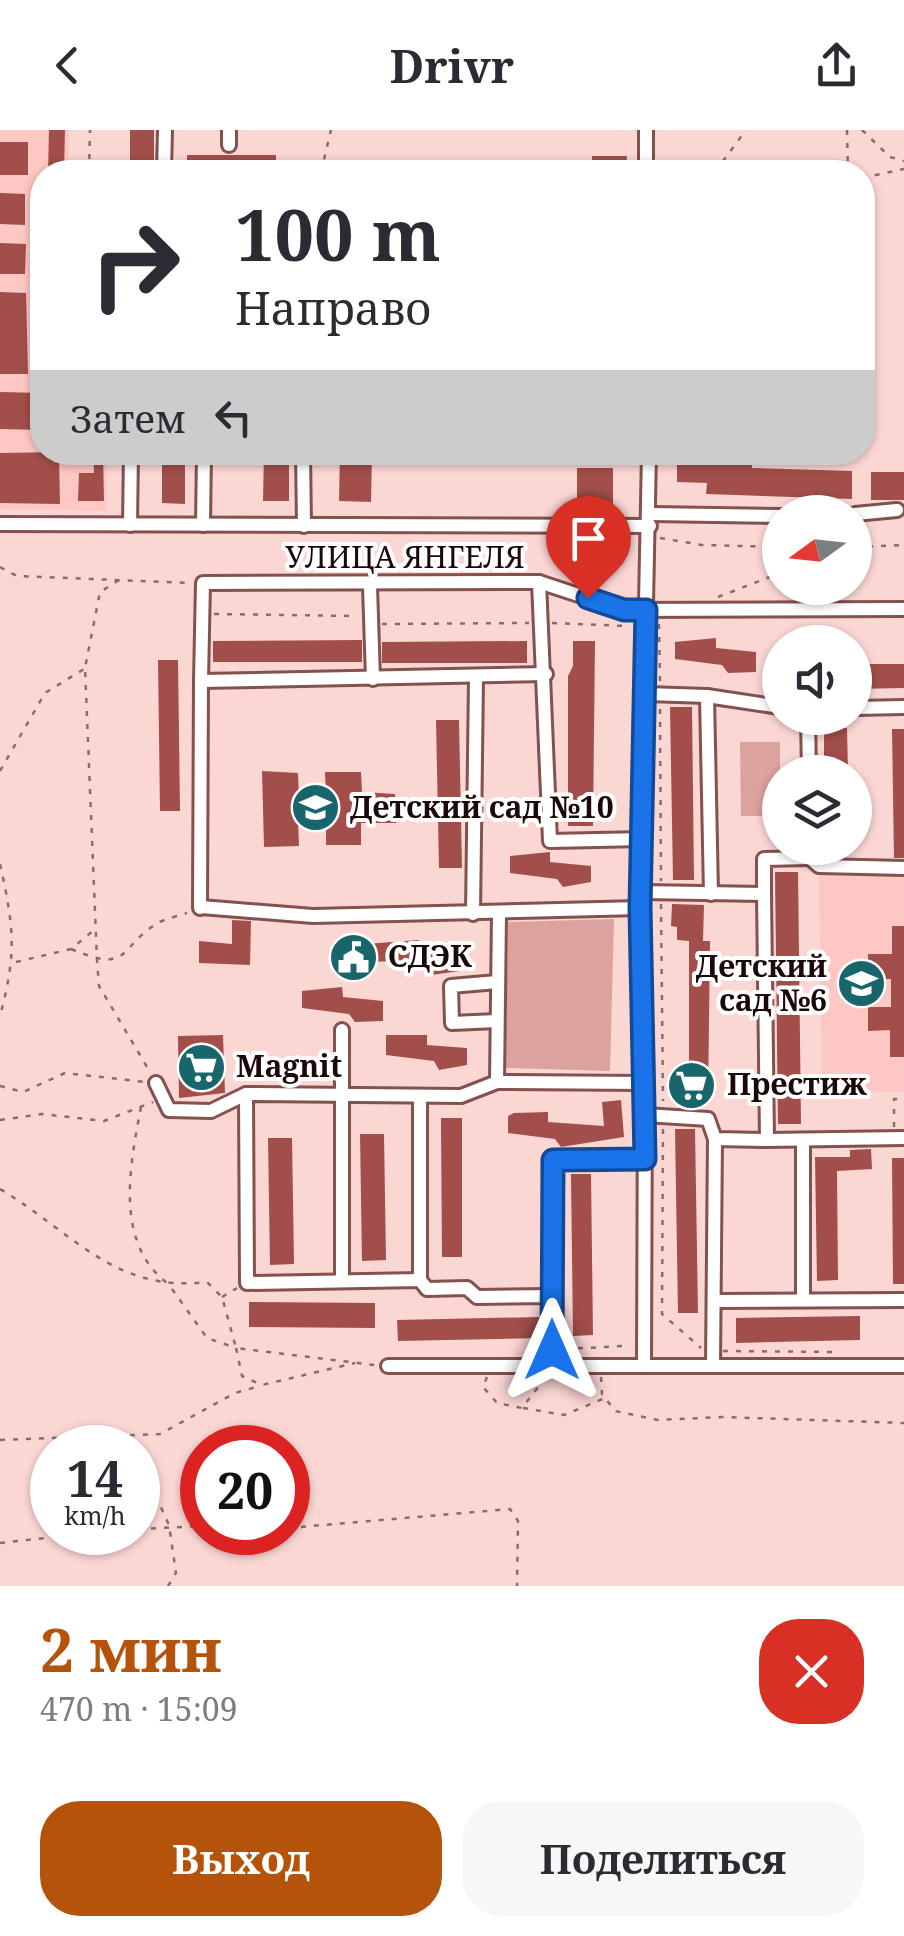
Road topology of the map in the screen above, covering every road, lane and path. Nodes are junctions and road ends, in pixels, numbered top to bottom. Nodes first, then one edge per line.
1 (90, 130) edge
2 (165, 130) edge
3 (229, 130) edge
4 (331, 130) edge
5 (646, 130) edge
6 (746, 130) edge
7 (847, 130) edge
8 (862, 130) edge
9 (229, 145) dead end
10 (90, 160) edge
11 (164, 160) edge
12 (324, 160) edge
13 (646, 160) edge
14 (724, 160) edge
15 (848, 160) edge
16 (904, 161) edge
17 (904, 169) edge
18 (875, 175) edge
19 (131, 465) edge
20 (204, 465) edge
21 (303, 465) edge
22 (650, 465) edge
23 (896, 510) dead end
24 (872, 512) edge
25 (762, 516) edge
26 (652, 518) junction
27 (0, 524) edge
28 (130, 524) junction
29 (203, 525) junction
30 (304, 526) junction
31 (904, 545) edge
32 (872, 546) edge
33 (762, 547) edge
34 (0, 567) edge
35 (119, 580) junction
36 (762, 580) edge
37 (539, 582) junction
38 (202, 583) junction
39 (370, 586) junction
40 (904, 609) edge
41 (652, 610) junction
42 (702, 610) junction
43 (202, 614) junction
44 (542, 623) junction
45 (371, 624) junction
46 (626, 626) dead end
47 (85, 668) junction
48 (546, 674) junction
49 (476, 678) junction
50 (373, 679) junction
51 (201, 681) junction
52 (653, 694) junction
53 (707, 696) junction
54 (762, 704) edge
55 (904, 707) edge
56 (872, 708) edge
57 (0, 771) edge
58 (644, 839) junction
59 (0, 864) edge
60 (764, 865) edge
61 (818, 865) edge
62 (904, 868) edge
63 (642, 892) junction
64 (661, 892) junction
65 (711, 894) junction
66 (764, 894) junction
67 (200, 908) junction
68 (640, 908) junction
69 (473, 914) junction
70 (499, 914) junction
71 (95, 929) junction
72 (71, 949) junction
73 (97, 960) junction
74 (14, 962) junction
75 (498, 982) junction
76 (0, 1016) edge
77 (498, 1021) junction
78 (342, 1030) dead end
79 (497, 1082) junction
80 (156, 1083) junction
81 (646, 1083) junction
82 (0, 1086) edge
83 (246, 1094) junction
84 (420, 1096) junction
85 (163, 1098) junction
86 (341, 1098) junction
87 (904, 1099) edge
88 (141, 1107) junction
89 (645, 1115) junction
90 (663, 1116) junction
91 (0, 1120) edge
92 (899, 1138) edge
93 (714, 1140) junction
94 (767, 1140) junction
95 (803, 1140) junction
96 (645, 1159) junction
97 (0, 1189) edge
98 (420, 1280) junction
99 (342, 1281) junction
100 (246, 1282) junction
101 (170, 1286) junction
102 (552, 1296) junction
103 (222, 1297) junction
104 (803, 1299) junction
105 (904, 1300) edge
106 (714, 1301) junction
107 (623, 1346) dead end
108 (236, 1348) junction
109 (552, 1350) junction
110 (847, 1352) dead end
111 (713, 1358) junction
112 (356, 1362) junction
113 (388, 1366) joint
114 (600, 1366) junction
115 (644, 1366) junction
116 (904, 1366) edge
117 (492, 1367) junction
118 (552, 1367) junction
119 (262, 1385) junction
120 (605, 1398) junction
121 (522, 1408) junction
122 (904, 1424) edge
123 (0, 1440) edge
124 (160, 1505) edge
125 (169, 1525) junction
126 (180, 1525) edge
127 (160, 1526) edge
128 (310, 1526) edge
129 (30, 1540) edge
130 (0, 1543) edge
131 (168, 1586) edge
132 (517, 1586) edge

1 - 10 path
2 - 11 street
3 - 9 street
4 - 12 path
5 - 13 street
6 - 14 path
7 - 15 path
8 - 16 path
17 - 18 path
19 - 28 street
20 - 29 street
21 - 30 street
22 - 26 street
23 - 24 street
25 - 26 street, УЛИЦА ЯНГЕЛЯ
26 - 30 street, УЛИЦА ЯНГЕЛЯ
26 - 33 path
26 - 41 street
27 - 28 street, УЛИЦА ЯНГЕЛЯ
28 - 29 street, УЛИЦА ЯНГЕЛЯ
29 - 30 street, УЛИЦА ЯНГЕЛЯ
31 - 32 path
34 - 35 path
35 - 38 path
35 - 47 path
36 - 42 path
37 - 39 street, УЛИЦА ЯНГЕЛЯ
37 - 41 street, УЛИЦА ЯНГЕЛЯ
37 - 44 street
38 - 39 street, УЛИЦА ЯНГЕЛЯ
38 - 43 street
39 - 45 street
40 - 42 street, УЛИЦА ЯНГЕЛЯ
41 - 42 street, УЛИЦА ЯНГЕЛЯ
41 - 52 street
41 - 52 path
43 - 45 path
43 - 51 street
44 - 45 path
44 - 46 path
44 - 48 street
45 - 50 street
47 - 57 path
47 - 71 path
48 - 49 street
48 - 58 street
49 - 50 street
49 - 69 street
50 - 51 street
51 - 67 street
52 - 53 street
52 - 58 street
52 - 64 path
53 - 54 street
53 - 65 street
55 - 56 street
58 - 63 street
59 - 74 path
60 - 66 street
61 - 62 street
63 - 64 street
63 - 68 street
64 - 65 street
64 - 90 path
65 - 66 street
66 - 94 street
67 - 69 street
67 - 73 path
68 - 70 street
68 - 81 street
69 - 70 street
70 - 75 street
71 - 72 path
71 - 73 path
72 - 73 path
72 - 74 path
73 - 80 path
74 - 76 path
75 - 77 street
75 - 77 street
77 - 79 street
78 - 86 street
79 - 81 street
79 - 84 street
80 - 82 path
80 - 85 street
81 - 89 street
83 - 85 street
83 - 86 street
83 - 100 street
84 - 86 street
84 - 98 street
85 - 88 path
86 - 99 street
87 - 92 path
88 - 91 path
88 - 101 path
89 - 90 street
89 - 96 street
90 - 93 street
90 - 111 path
92 - 95 street
93 - 94 street
93 - 106 street
94 - 95 street
95 - 104 street
96 - 102 street
96 - 115 street
97 - 101 path
98 - 99 street
98 - 102 street
99 - 100 street
100 - 103 path
101 - 103 path
101 - 108 path
102 - 109 street
103 - 108 path
104 - 105 street
104 - 106 street
106 - 111 street
107 - 109 path
108 - 112 path
108 - 119 path
109 - 118 street
110 - 111 path
111 - 115 street
111 - 116 street
112 - 113 path
112 - 119 path
113 - 117 street
114 - 115 street
114 - 118 street
114 - 120 path
117 - 118 street
117 - 121 path
118 - 121 path
119 - 123 path
120 - 121 path
120 - 122 path
124 - 125 path
125 - 126 path
125 - 127 path
125 - 131 path
128 - 132 path
129 - 130 path

